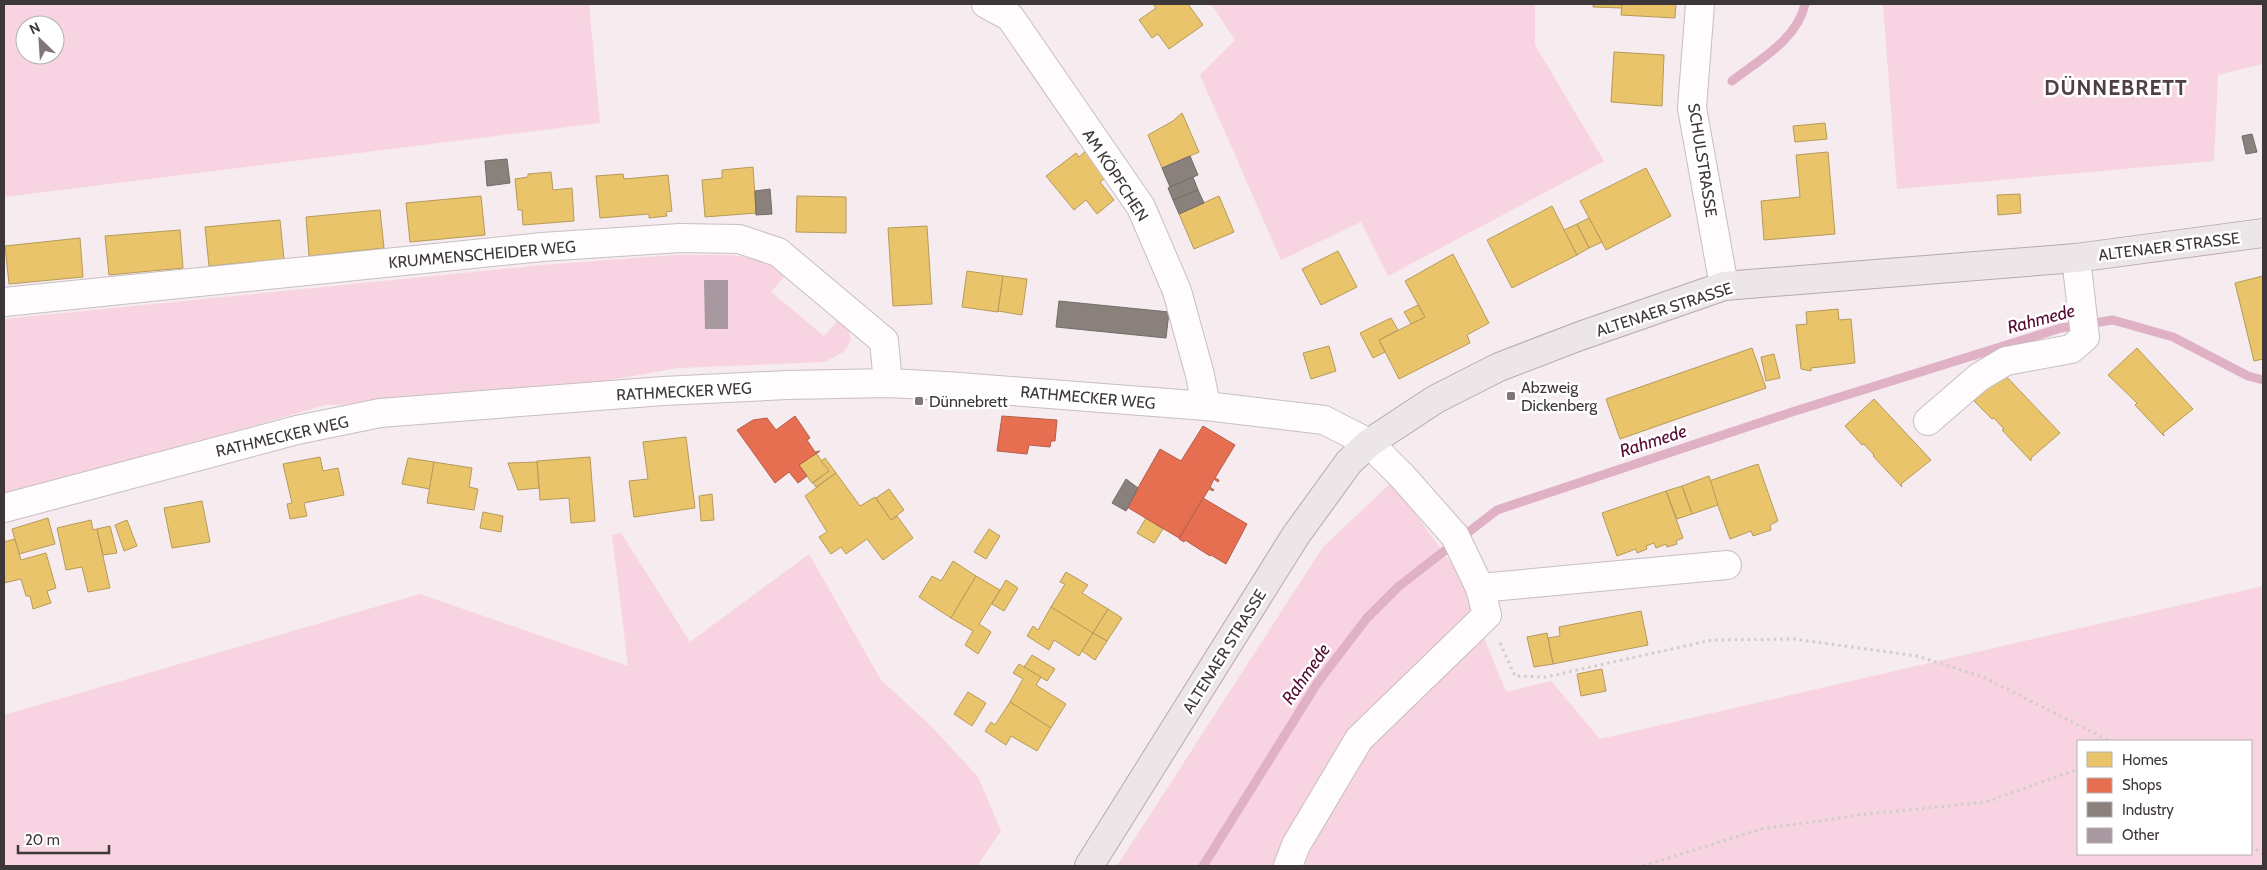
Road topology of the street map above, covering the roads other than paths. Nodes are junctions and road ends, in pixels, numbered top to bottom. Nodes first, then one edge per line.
1 (986, 4) edge
2 (1700, 4) edge
3 (1014, 10) edge
4 (2263, 233) edge
5 (2076, 258) junction
6 (1724, 286) junction
7 (4, 302) edge
8 (888, 383) junction
9 (1206, 406) junction
10 (1928, 421) dead end
11 (1369, 444) junction
12 (4, 508) edge
13 (1727, 565) dead end
14 (1480, 588) junction
15 (1090, 866) edge
16 (1288, 866) edge

1 - 3 street, AM KÖPFCHEN
2 - 6 street, SCHULSTRASSE
3 - 9 street, AM KÖPFCHEN
4 - 5 main road, ALTENAER STRASSE
5 - 6 main road, ALTENAER STRASSE
5 - 10 street, ALTENAER STRASSE
6 - 11 main road, ALTENAER STRASSE
7 - 8 street, KRUMMENSCHEIDER WEG
8 - 9 street, RATHMECKER WEG
8 - 12 street, RATHMECKER WEG
9 - 11 street, RATHMECKER WEG
11 - 14 street
11 - 15 main road, ALTENAER STRASSE
13 - 14 street
14 - 16 street

